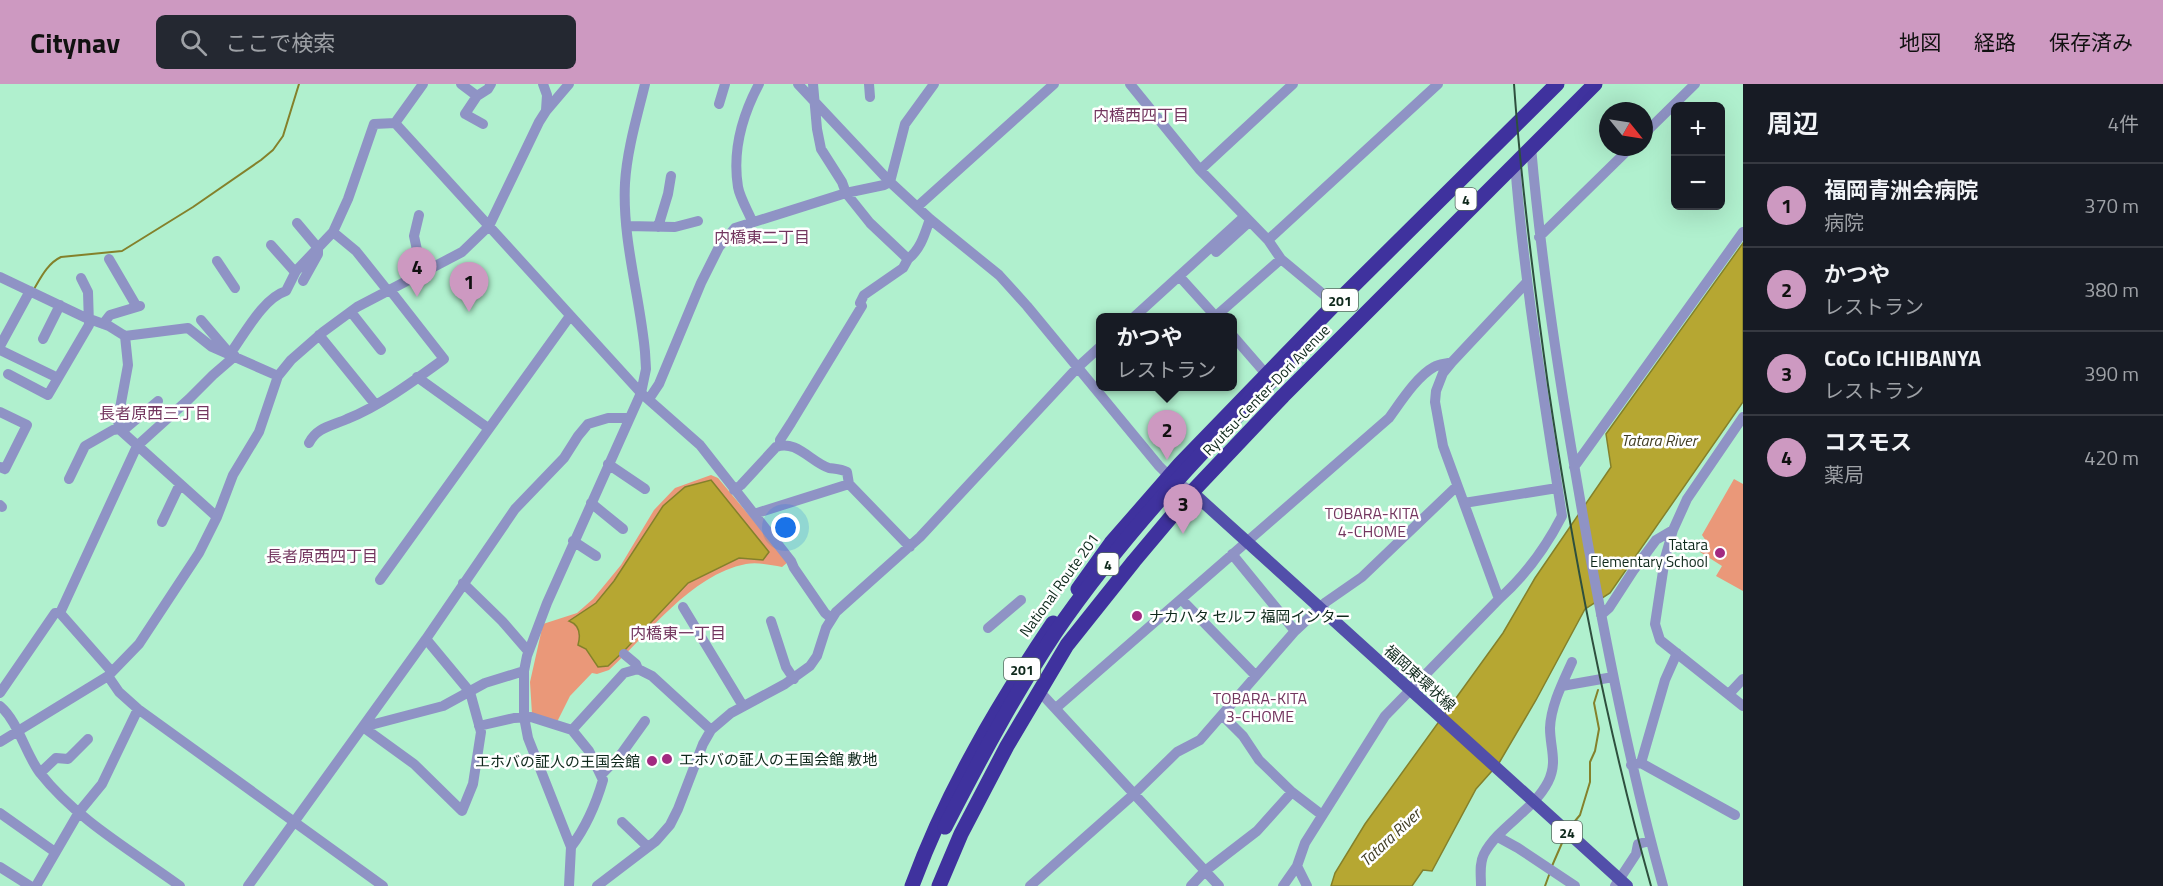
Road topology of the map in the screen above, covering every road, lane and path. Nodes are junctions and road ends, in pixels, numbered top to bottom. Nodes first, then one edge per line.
1 (423, 84) edge
2 (461, 84) edge
3 (491, 84) edge
4 (543, 84) edge
5 (569, 84) edge
6 (645, 84) edge
7 (725, 84) edge
8 (759, 84) edge
9 (798, 84) edge
10 (813, 84) edge
11 (869, 84) edge
12 (934, 84) edge
13 (1130, 84) edge
14 (1293, 84) edge
15 (1438, 84) edge
16 (1557, 84) edge
17 (1576, 84) edge
18 (1595, 84) edge
19 (1693, 85) edge
20 (1048, 86) edge
21 (477, 96) junction
22 (870, 97) dead end
23 (719, 104) dead end
24 (816, 104) junction
25 (546, 111) junction
26 (395, 123) junction
27 (483, 124) dead end
28 (1653, 125) edge
29 (1531, 147) junction
30 (1622, 156) edge
31 (1515, 163) junction
32 (1200, 170) junction
33 (671, 176) dead end
34 (890, 182) junction
35 (846, 192) junction
36 (917, 207) junction
37 (419, 215) dead end
38 (930, 219) junction
39 (1247, 219) junction
40 (752, 221) junction
41 (698, 222) dead end
42 (297, 223) dead end
43 (489, 226) junction
44 (627, 226) junction
45 (658, 227) junction
46 (333, 232) junction
47 (1743, 232) edge
48 (1539, 237) junction
49 (1268, 240) junction
50 (271, 245) dead end
51 (318, 248) junction
52 (110, 259) dead end
53 (908, 259) junction
54 (1281, 259) junction
55 (217, 261) dead end
56 (296, 272) junction
57 (422, 273) junction
58 (0, 277) edge
59 (81, 278) dead end
60 (1181, 278) junction
61 (303, 281) dead end
62 (1527, 282) junction
63 (236, 288) dead end
64 (389, 290) junction
65 (30, 291) junction
66 (1335, 304) junction
67 (60, 305) junction
68 (351, 312) junction
69 (1550, 312) junction
70 (1139, 313) edge
71 (1148, 313) edge
72 (1213, 313) edge
73 (1221, 313) edge
74 (570, 315) junction
75 (1531, 315) junction
76 (90, 319) junction
77 (201, 320) dead end
78 (103, 324) junction
79 (319, 335) junction
80 (125, 336) junction
81 (43, 339) dead end
82 (1319, 339) junction
83 (1237, 341) edge
84 (1, 343) edge
85 (381, 351) dead end
86 (1096, 352) edge
87 (233, 355) junction
88 (1096, 359) edge
89 (1452, 362) junction
90 (1080, 370) junction
91 (8, 374) dead end
92 (1266, 374) junction
93 (278, 376) junction
94 (417, 377) junction
95 (58, 378) junction
96 (1096, 389) edge
97 (1098, 391) edge
98 (645, 396) junction
99 (158, 401) dead end
100 (375, 404) junction
101 (0, 412) edge
102 (1743, 417) edge
103 (628, 418) junction
104 (488, 428) junction
105 (119, 429) junction
106 (309, 443) dead end
107 (137, 446) junction
108 (780, 446) junction
109 (608, 464) junction
110 (0, 467) edge
111 (1574, 467) junction
112 (1169, 476) junction
113 (69, 479) dead end
114 (180, 484) junction
115 (849, 484) junction
116 (1457, 486) junction
117 (1557, 488) junction
118 (645, 489) dead end
119 (734, 490) junction
120 (1192, 492) junction
121 (591, 503) junction
122 (1464, 503) junction
123 (754, 514) junction
124 (217, 517) junction
125 (162, 522) dead end
126 (623, 529) dead end
127 (1673, 530) junction
128 (573, 541) junction
129 (1247, 541) junction
130 (910, 547) junction
131 (1233, 554) junction
132 (596, 556) dead end
133 (380, 579) dead end
134 (463, 583) junction
135 (1499, 599) junction
136 (1021, 600) dead end
137 (1182, 600) junction
138 (683, 607) dead end
139 (1320, 608) junction
140 (1600, 612) junction
141 (60, 613) junction
142 (831, 618) junction
143 (771, 621) dead end
144 (988, 628) dead end
145 (1295, 631) junction
146 (426, 639) junction
147 (528, 651) junction
148 (1677, 653) junction
149 (624, 654) dead end
150 (1572, 662) dead end
151 (638, 669) junction
152 (524, 671) junction
153 (110, 674) junction
154 (1256, 676) junction
155 (1613, 677) junction
156 (794, 679) junction
157 (1743, 679) edge
158 (1562, 686) junction
159 (1411, 690) junction
160 (470, 692) junction
161 (1040, 692) junction
162 (0, 693) edge
163 (1729, 694) junction
164 (0, 706) edge
165 (743, 706) junction
166 (1743, 706) edge
167 (1056, 708) junction
168 (138, 709) junction
169 (1222, 715) junction
170 (524, 717) junction
171 (645, 721) dead end
172 (479, 726) junction
173 (363, 727) junction
174 (572, 730) junction
175 (711, 730) junction
176 (17, 732) junction
177 (88, 739) dead end
178 (0, 742) edge
179 (1636, 764) junction
180 (40, 772) junction
181 (601, 775) junction
182 (1292, 792) junction
183 (1134, 794) junction
184 (1533, 802) junction
185 (79, 812) junction
186 (0, 813) edge
187 (1322, 815) junction
188 (1735, 815) dead end
189 (295, 822) junction
190 (622, 822) dead end
191 (1498, 837) junction
192 (1650, 841) junction
193 (648, 847) junction
194 (571, 848) junction
195 (55, 852) junction
196 (1297, 866) junction
197 (0, 867) edge
198 (1205, 871) junction
199 (1621, 884) edge
200 (30, 886) edge
201 (36, 886) edge
202 (180, 886) edge
203 (248, 886) edge
204 (383, 886) edge
205 (569, 886) edge
206 (597, 886) edge
207 (912, 886) edge
208 (920, 886) edge
209 (929, 886) edge
210 (939, 886) edge
211 (1030, 886) edge
212 (1191, 886) edge
213 (1219, 886) edge
214 (1283, 886) edge
215 (1307, 886) edge
216 (1480, 886) edge
217 (1575, 886) edge
218 (1663, 886) edge

1 - 26 street
2 - 21 street
3 - 21 street
4 - 25 street
5 - 25 street
6 - 44 street
7 - 23 street
8 - 40 street
9 - 24 street
10 - 24 street
11 - 22 street
12 - 34 street
13 - 32 street
14 - 32 street
15 - 49 street
16 - 66 highway, Ryutsu-Center-Dori Avenue / 201
17 - 82 highway, 4
18 - 29 highway, Ryutsu-Center-Dori Avenue / 201
19 - 28 street
20 - 36 street
21 - 27 street
24 - 34 street
24 - 35 street
25 - 43 street
26 - 43 street
26 - 46 street
29 - 31 highway, Ryutsu-Center-Dori Avenue / 201
29 - 48 street
30 - 48 street
31 - 62 street
31 - 120 highway, Ryutsu-Center-Dori Avenue / 201
32 - 39 street
33 - 45 street
34 - 35 street
34 - 36 street
35 - 40 street
35 - 53 street
36 - 38 street
37 - 57 street
38 - 53 street
38 - 90 street
39 - 49 street
39 - 60 street
40 - 98 street
41 - 45 street
42 - 51 street
43 - 57 street
43 - 74 street
44 - 45 street
44 - 98 street
46 - 51 street
46 - 64 street
47 - 111 street
48 - 69 street
49 - 54 street
50 - 56 street
51 - 56 street
51 - 61 street
52 - 78 street
53 - 108 street
54 - 66 street
54 - 73 street
55 - 63 street
56 - 87 street
57 - 64 street
58 - 65 street
59 - 76 street
60 - 70 street
60 - 71 street
60 - 72 street
62 - 75 street
62 - 89 street
64 - 68 street
64 - 94 street
65 - 67 street
65 - 84 street
66 - 92 highway, Ryutsu-Center-Dori Avenue / 201
67 - 76 street
67 - 81 street
68 - 79 street
68 - 85 street
69 - 75 street
69 - 111 street
74 - 98 street
74 - 104 street
75 - 117 street
76 - 78 street
76 - 95 street
77 - 87 street
78 - 80 street
79 - 93 street
79 - 100 street
80 - 87 street
80 - 105 street
82 - 208 highway, 4, bridge
82 - 209 highway, 4
83 - 92 street
84 - 95 street
86 - 90 street
87 - 93 street
87 - 107 street
88 - 90 street
89 - 116 street
89 - 129 street
90 - 96 street
90 - 130 street
91 - 95 street
92 - 112 highway, Ryutsu-Center-Dori Avenue / 201
93 - 124 street
94 - 100 street
94 - 104 street
97 - 112 street
98 - 103 street
98 - 119 street
99 - 105 street
100 - 106 street
101 - 110 street
102 - 127 street
103 - 109 street
103 - 134 street
104 - 133 street
105 - 107 street
105 - 113 street
107 - 114 street
107 - 141 street
108 - 115 street
108 - 119 street
109 - 118 street
109 - 121 street
111 - 140 street
112 - 120 street
112 - 207 highway, National Route 201 / 201
114 - 124 street
114 - 125 street
115 - 123 street
115 - 130 street
116 - 122 street
116 - 139 street
117 - 122 street
117 - 135 street
119 - 123 street
120 - 129 main road, 福岡東環状線 / 24
120 - 161 highway, 201
121 - 126 street
121 - 128 street
122 - 135 street
123 - 142 street
124 - 153 street
127 - 140 street
127 - 148 street
128 - 132 street
128 - 147 street
129 - 131 street
129 - 139 main road, 福岡東環状線 / 24
130 - 142 street
131 - 137 street
131 - 145 street
134 - 146 street
134 - 147 street
135 - 159 street
136 - 144 street
137 - 154 street
137 - 167 street
138 - 165 street
139 - 145 street
139 - 159 main road, 福岡東環状線 / 24
140 - 155 street
141 - 153 street
141 - 162 street
142 - 156 street
143 - 156 street
145 - 154 street
146 - 160 street
146 - 173 street
147 - 152 street
148 - 163 street
148 - 179 street
149 - 151 street
150 - 158 street
151 - 174 street
151 - 175 street
152 - 160 street
152 - 170 street
153 - 168 street
153 - 176 street
154 - 169 street
155 - 158 street
155 - 179 street
156 - 165 street
157 - 163 street
158 - 184 street
159 - 184 main road, 福岡東環状線 / 24
159 - 187 street
160 - 172 street
160 - 173 street
161 - 167 street
161 - 210 highway, 201
163 - 166 street
164 - 176 street
165 - 175 street
167 - 183 street
168 - 185 street
168 - 189 street
169 - 182 street
169 - 183 street
170 - 172 street
170 - 174 street
170 - 194 street
171 - 181 street
172 - 173 street
173 - 189 street
174 - 181 street
175 - 193 street
176 - 178 street
176 - 180 street
177 - 180 street
179 - 188 street
179 - 192 street
180 - 185 street
181 - 194 street
182 - 187 street
182 - 198 street
183 - 198 street
183 - 211 street
184 - 191 street
184 - 199 main road, 福岡東環状線 / 24
185 - 195 street
185 - 202 street
186 - 195 street
187 - 196 street
189 - 203 street
189 - 204 street
190 - 193 street
191 - 216 street
191 - 217 street
192 - 199 street
192 - 218 street
193 - 206 street
194 - 205 street
195 - 201 street
196 - 214 street
196 - 215 street
197 - 200 street
198 - 212 street
198 - 213 street

